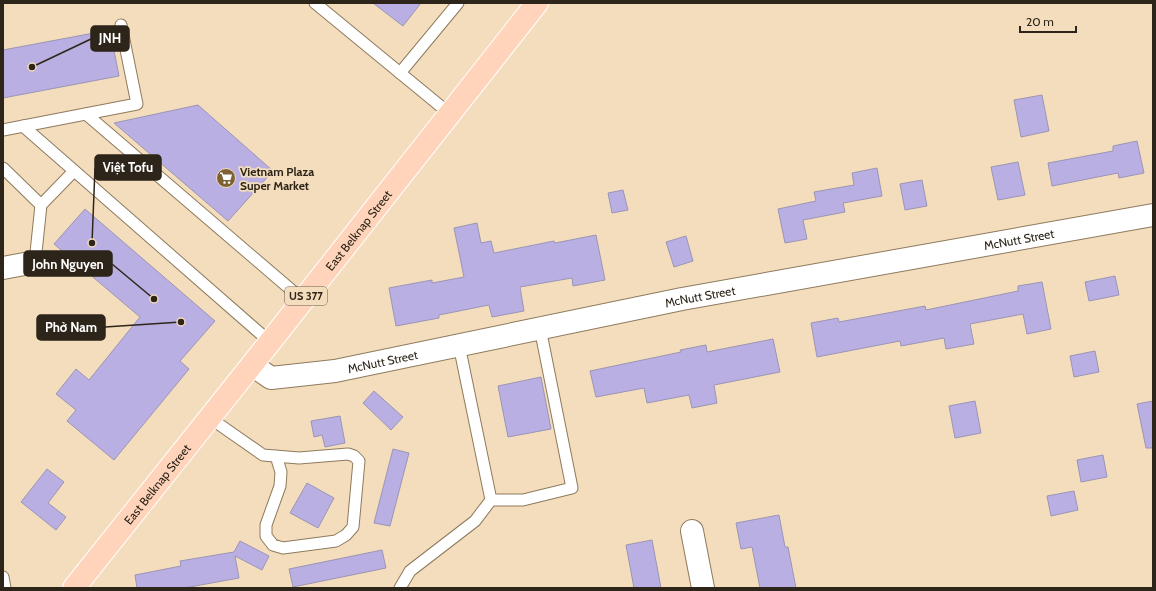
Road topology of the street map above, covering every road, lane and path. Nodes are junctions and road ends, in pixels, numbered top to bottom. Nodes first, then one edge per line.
1 (315, 3) edge
2 (458, 3) edge
3 (537, 3) edge
4 (121, 25) dead end
5 (400, 73) junction
6 (86, 114) junction
7 (450, 114) junction
8 (23, 126) junction
9 (3, 130) edge
10 (3, 168) edge
11 (74, 171) junction
12 (41, 205) junction
13 (1153, 215) edge
14 (35, 262) joint
15 (3, 268) edge
16 (303, 300) junction
17 (540, 328) junction
18 (270, 342) junction
19 (459, 345) junction
20 (252, 365) junction
21 (210, 418) junction
22 (276, 456) junction
23 (490, 500) junction
24 (692, 531) dead end
25 (3, 577) edge
26 (5, 588) edge
27 (74, 588) edge
28 (400, 588) edge
29 (703, 588) edge

1 - 5 lane
2 - 5 lane
3 - 7 main road, East Belknap Street / US 377
4 - 6 lane
5 - 7 lane
6 - 8 lane
6 - 16 lane
7 - 16 main road, East Belknap Street / US 377
8 - 9 lane
8 - 11 lane
10 - 12 lane
11 - 12 lane
11 - 18 lane
12 - 14 lane
13 - 17 street, McNutt Street
14 - 15 street
16 - 18 main road, East Belknap Street / US 377
17 - 19 street, McNutt Street
17 - 23 lane
18 - 20 main road, East Belknap Street / US 377
19 - 20 street, McNutt Street
19 - 23 lane
20 - 21 main road, East Belknap Street / US 377
21 - 22 lane
21 - 27 main road, East Belknap Street / US 377
22 - 22 lane
23 - 28 lane
24 - 29 street
25 - 26 lane

